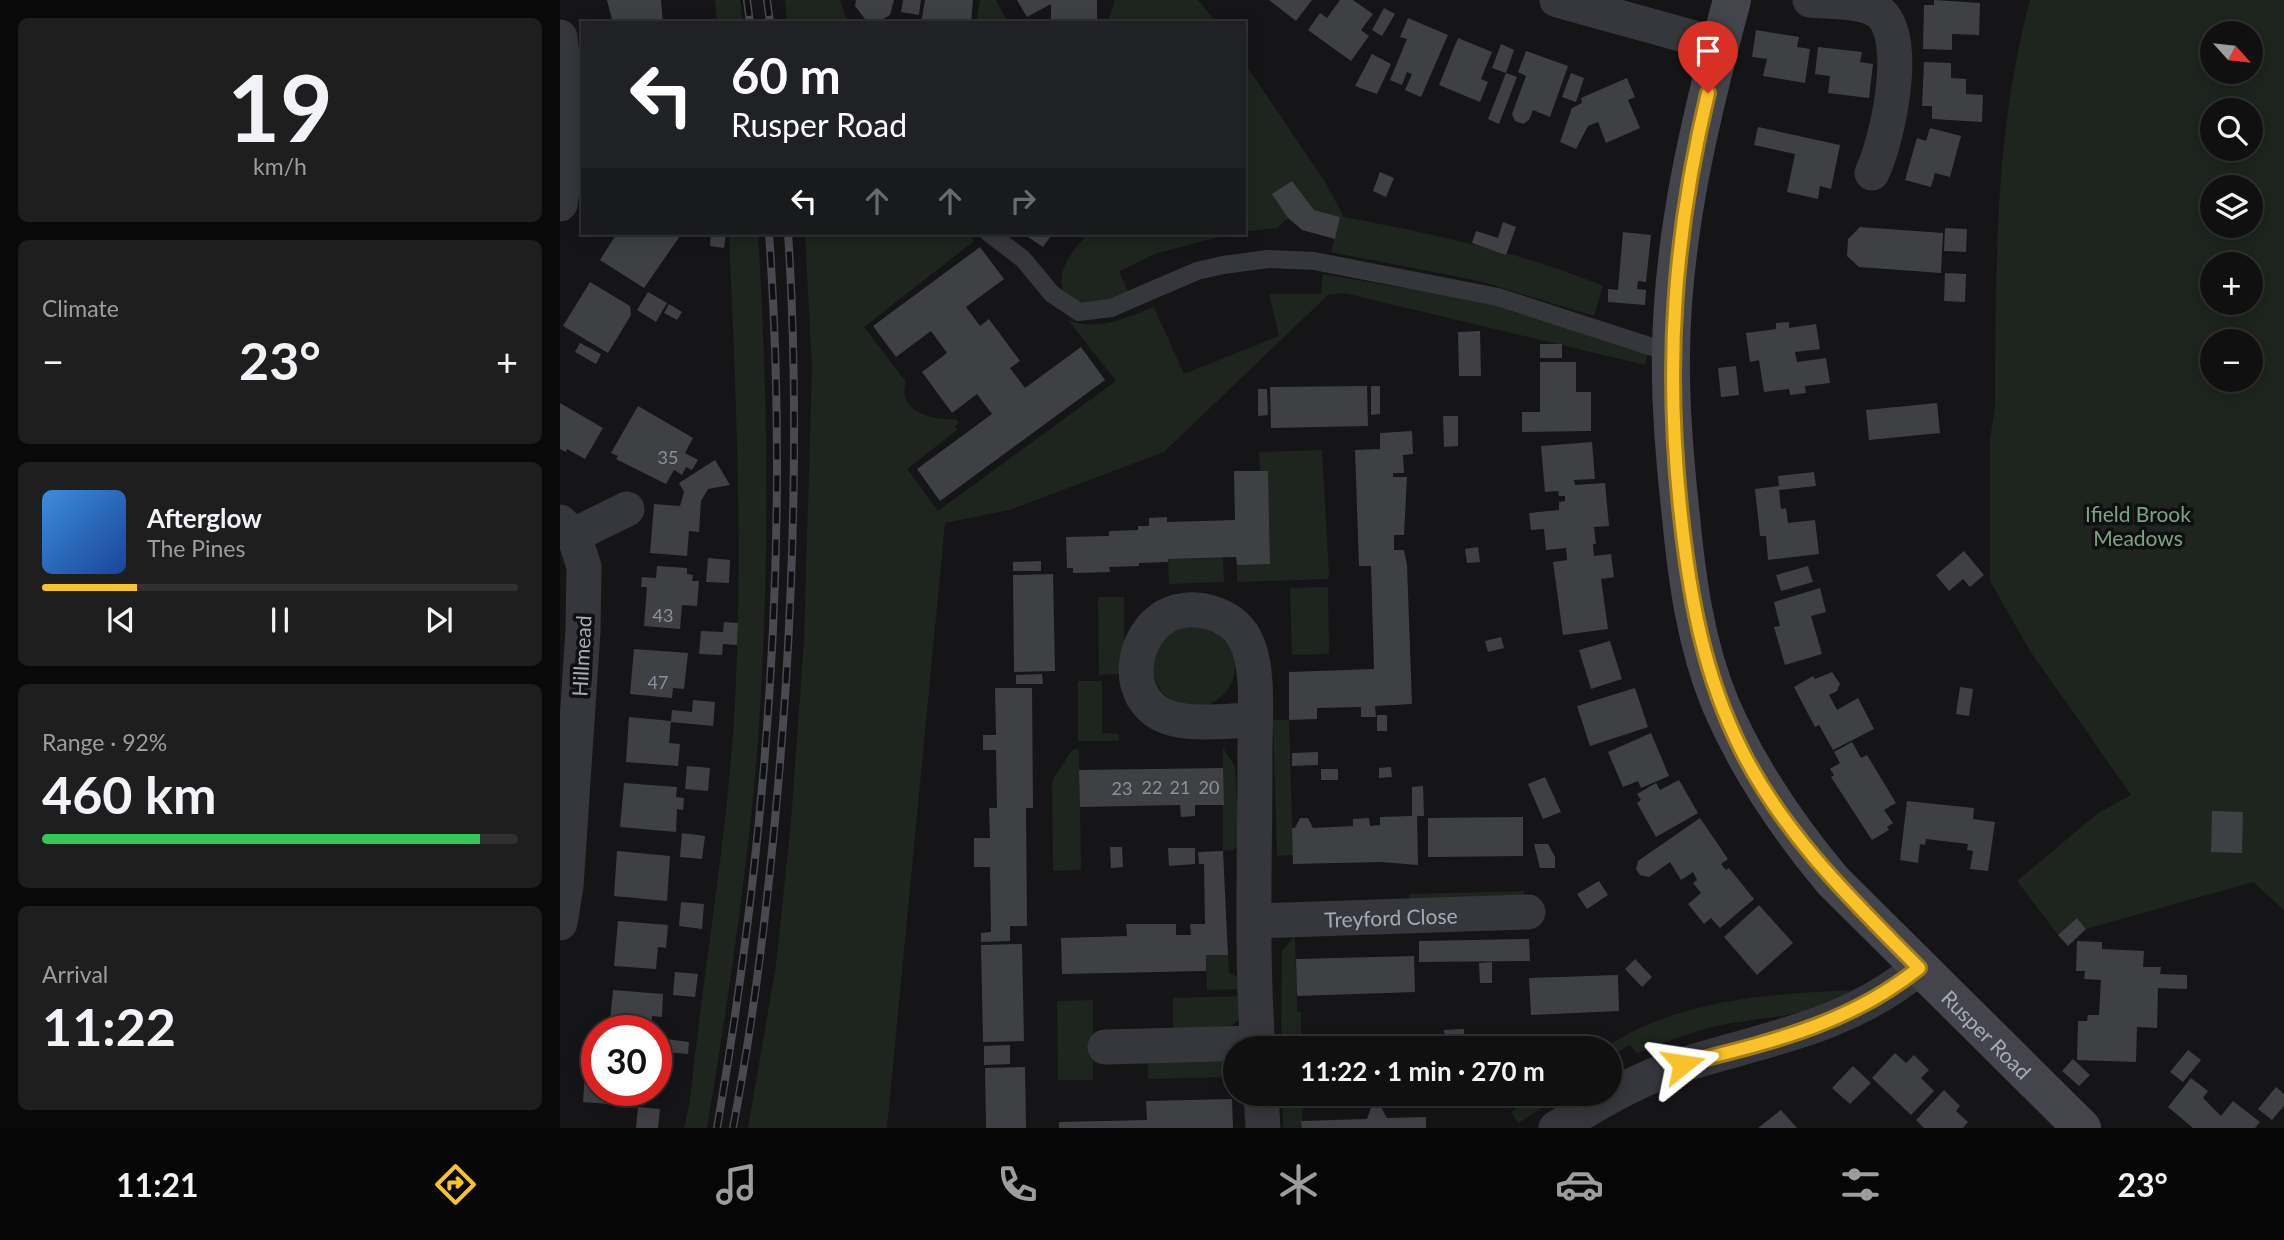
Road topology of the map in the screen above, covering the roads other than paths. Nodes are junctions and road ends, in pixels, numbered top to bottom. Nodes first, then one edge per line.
1 (1557, 0) edge
2 (1732, 0) edge
3 (1810, 0) edge
4 (560, 37) edge
5 (1720, 45) junction
6 (1872, 173) dead end
7 (561, 197) edge
8 (992, 235) edge
9 (1671, 353) junction
10 (627, 509) dead end
11 (567, 529) edge
12 (1254, 720) dead end
13 (1528, 912) dead end
14 (1255, 921) junction
15 (560, 923) edge
16 (1919, 968) junction
17 (1257, 1036) edge
18 (1223, 1045) edge
19 (1105, 1047) dead end
20 (1262, 1106) edge
21 (1263, 1128) edge
22 (1556, 1128) edge
23 (2082, 1128) edge

1 - 5 street
2 - 5 street, Rusper Road
3 - 6 street
4 - 7 street
5 - 9 street, Rusper Road
8 - 9 lane
9 - 16 street, Rusper Road
10 - 11 street
11 - 15 street, Hillmead
12 - 14 street
13 - 14 street, Treyford Close
14 - 17 street
16 - 22 street
16 - 23 street, Rusper Road
18 - 19 street
20 - 21 street

